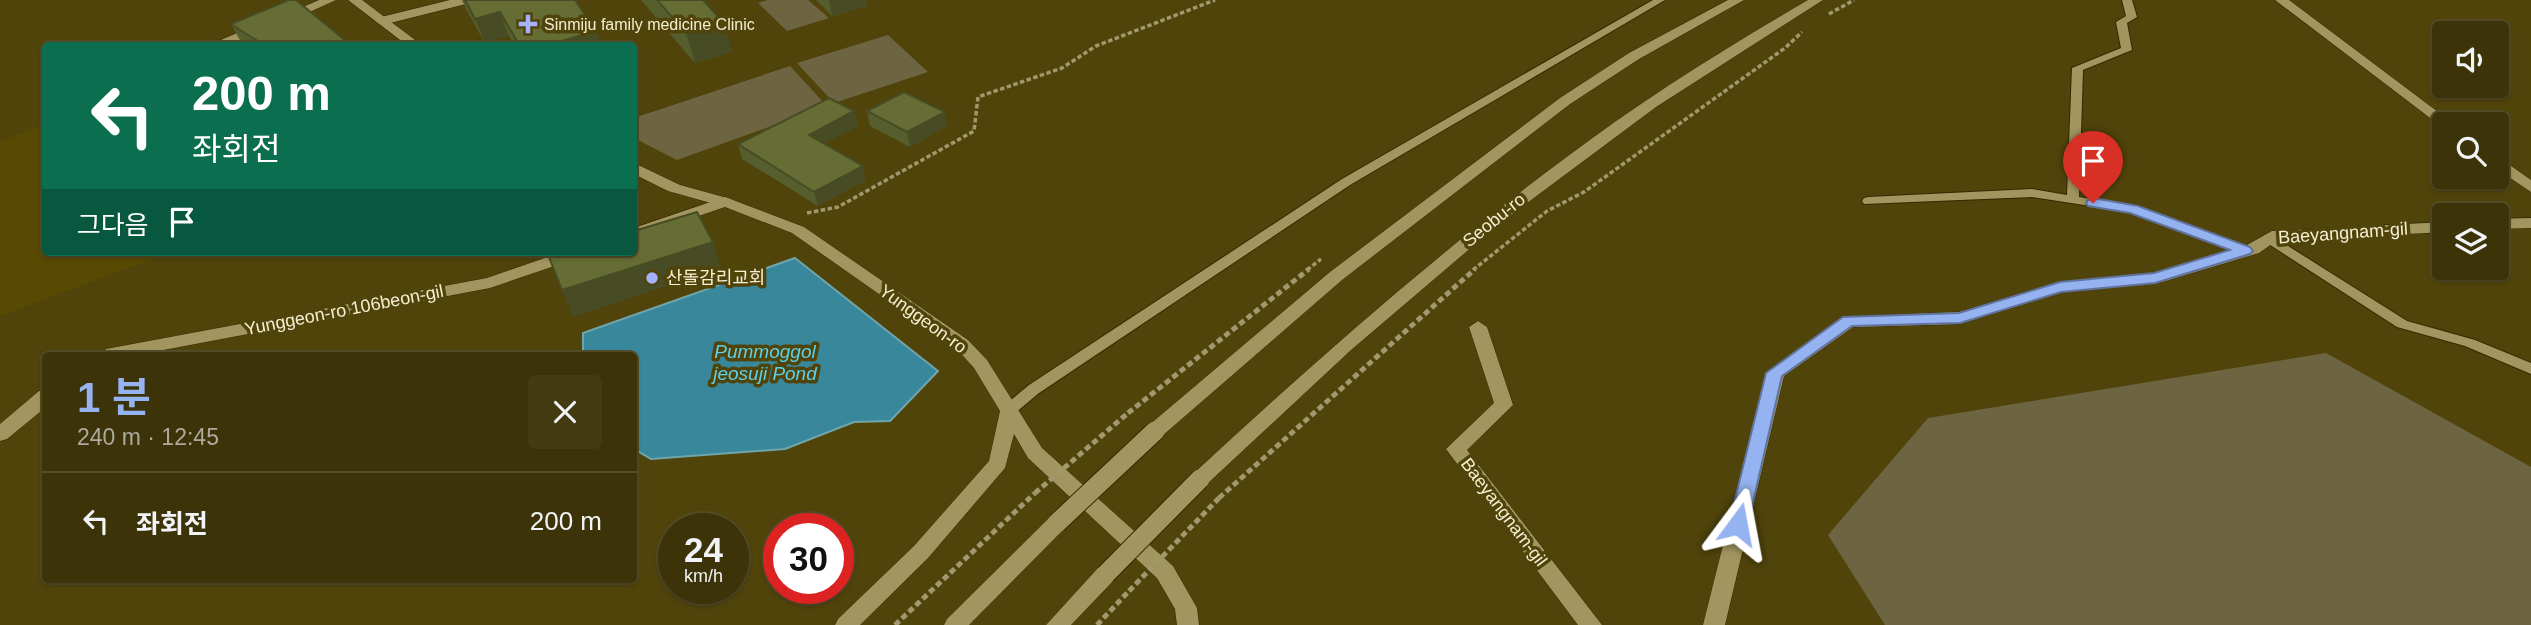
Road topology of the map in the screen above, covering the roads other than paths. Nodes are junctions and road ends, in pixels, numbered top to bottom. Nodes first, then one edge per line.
1 (330, 0) edge
2 (354, 0) edge
3 (465, 0) edge
4 (1660, 0) edge
5 (1738, 0) edge
6 (1817, 0) edge
7 (2127, 0) edge
8 (2281, 0) edge
9 (382, 21) junction
10 (223, 42) edge
11 (411, 42) edge
12 (2432, 113) edge
13 (637, 170) edge
14 (2509, 171) edge
15 (2531, 187) edge
16 (2073, 200) junction
17 (1868, 201) dead end
18 (725, 202) junction
19 (2531, 223) edge
20 (2509, 224) edge
21 (2432, 228) edge
22 (637, 232) edge
23 (2269, 238) junction
24 (2245, 251) junction
25 (567, 256) edge
26 (1478, 327) dead end
27 (122, 352) edge
28 (2531, 369) edge
29 (42, 399) edge
30 (1010, 409) junction
31 (0, 434) edge
32 (846, 625) edge
33 (955, 625) edge
34 (1057, 625) edge
35 (1188, 625) edge
36 (1591, 625) edge
37 (1714, 625) edge

1 - 10 street
2 - 9 street
3 - 9 street
4 - 30 lane
5 - 33 street, bridge
6 - 34 street, Seobu-ro, bridge
7 - 16 lane
8 - 12 street
9 - 11 street
13 - 18 street, Yunggeon-ro
14 - 15 street
16 - 17 lane
16 - 24 lane
18 - 22 street
18 - 30 street, Yunggeon-ro
19 - 20 street
21 - 23 street, Baeyangnam-gil
23 - 24 street, Baeyangnam-gil
23 - 28 lane
24 - 37 street, Baeyangnam-gil
25 - 27 street, Yunggeon-ro 106beon-gil
26 - 36 street, Baeyangnam-gil
29 - 31 street
30 - 32 street
30 - 35 street, Yunggeon-ro

